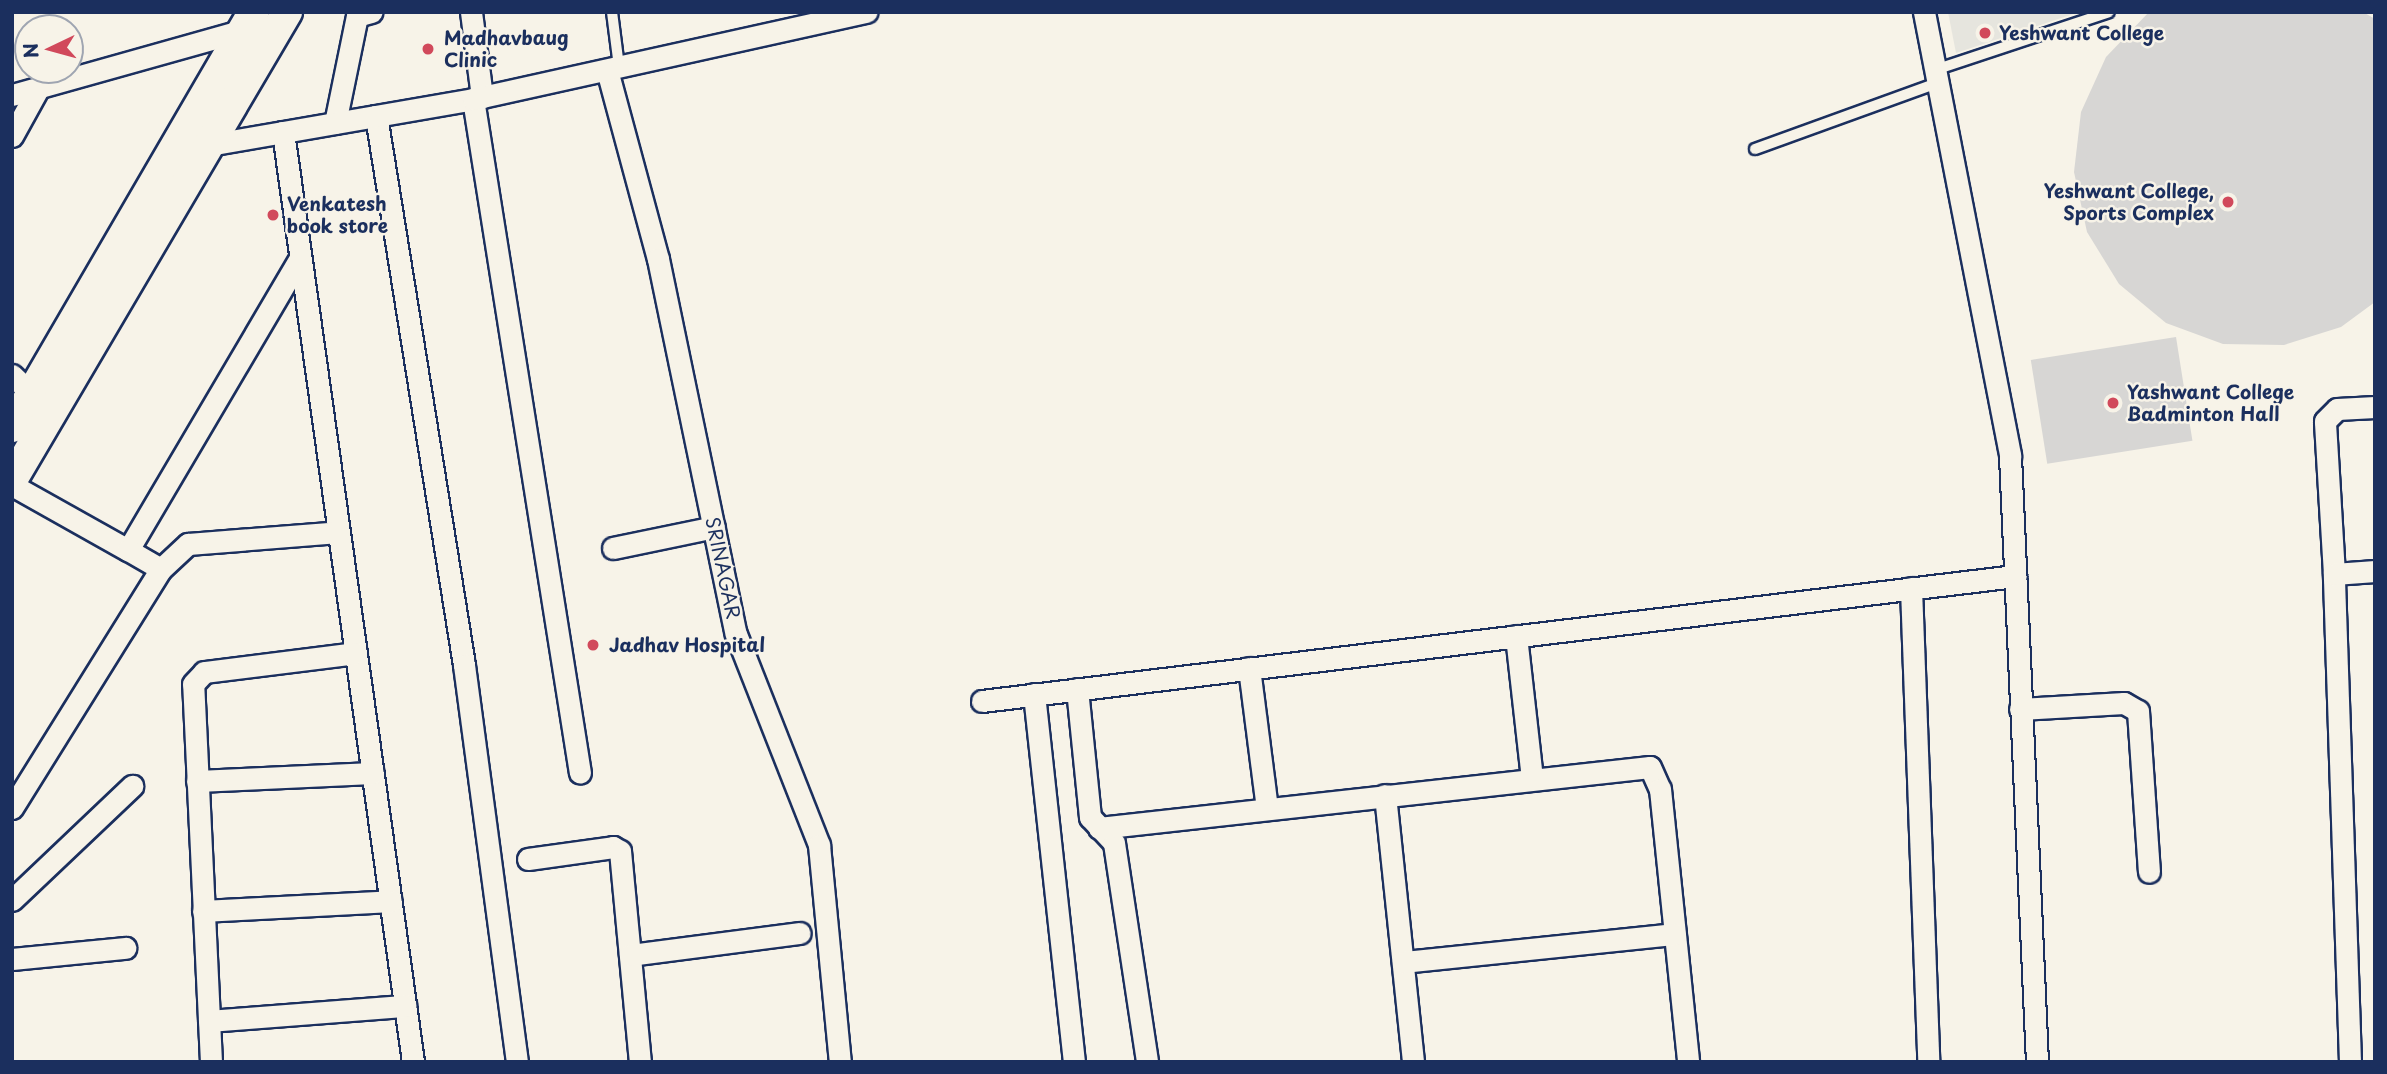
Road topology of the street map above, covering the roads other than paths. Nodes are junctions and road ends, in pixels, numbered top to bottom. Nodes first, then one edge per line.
1 (287, 12) edge
2 (371, 12) edge
3 (471, 12) edge
4 (612, 12) edge
5 (1924, 12) edge
6 (2109, 12) edge
7 (864, 13) edge
8 (249, 21) edge
9 (613, 68) junction
10 (1936, 76) junction
11 (39, 88) junction
12 (12, 95) edge
13 (478, 98) junction
14 (376, 116) junction
15 (334, 123) junction
16 (283, 132) junction
17 (12, 136) edge
18 (205, 146) junction
19 (176, 149) junction
20 (1755, 149) dead end
21 (300, 258) junction
22 (32, 394) edge
23 (2375, 407) edge
24 (12, 427) edge
25 (12, 483) edge
26 (714, 527) junction
27 (339, 532) junction
28 (613, 548) dead end
29 (128, 550) junction
30 (161, 569) junction
31 (2375, 571) edge
32 (2334, 574) junction
33 (2015, 576) junction
34 (1911, 588) junction
35 (1516, 636) junction
36 (356, 653) junction
37 (1249, 668) junction
38 (1077, 689) junction
39 (1034, 694) junction
40 (982, 701) dead end
41 (2021, 709) junction
42 (373, 773) junction
43 (580, 773) dead end
44 (1532, 778) junction
45 (197, 780) junction
46 (132, 786) dead end
47 (1385, 795) junction
48 (12, 808) edge
49 (1267, 809) junction
50 (1099, 828) junction
51 (528, 859) dead end
52 (2149, 872) dead end
53 (12, 900) edge
54 (391, 901) junction
55 (203, 911) junction
56 (800, 933) dead end
57 (1675, 934) junction
58 (125, 948) dead end
59 (630, 955) junction
60 (12, 959) edge
61 (1403, 962) junction
62 (405, 1006) junction
63 (209, 1021) junction
64 (211, 1062) edge
65 (413, 1062) edge
66 (517, 1062) edge
67 (640, 1062) edge
68 (839, 1062) edge
69 (1074, 1062) edge
70 (1147, 1062) edge
71 (1413, 1062) edge
72 (1688, 1062) edge
73 (1928, 1062) edge
74 (2036, 1062) edge
75 (2350, 1062) edge

1 - 18 main road
2 - 15 street
3 - 13 street
4 - 9 lane
5 - 10 street
6 - 10 lane
7 - 9 street
8 - 11 street
8 - 19 main road
9 - 13 street
9 - 26 street, SRINAGAR
10 - 20 lane
10 - 33 street
11 - 12 street
11 - 17 street
13 - 14 street
13 - 43 street
14 - 15 street
14 - 66 street
15 - 16 street
16 - 18 street
16 - 21 street
18 - 19 street
18 - 22 main road
19 - 22 main road
21 - 27 street
21 - 29 street
22 - 24 main road
22 - 25 main road
23 - 32 street
25 - 29 street
26 - 28 street
26 - 68 street, SRINAGAR
27 - 30 street
27 - 36 street
29 - 30 street
30 - 48 street
31 - 32 street
32 - 75 street
33 - 34 street
33 - 41 street
34 - 35 street
34 - 73 street
35 - 37 street
35 - 44 street
36 - 42 street
36 - 45 street
37 - 38 street
37 - 49 street
38 - 39 street
38 - 50 street
39 - 40 street
39 - 69 street
41 - 52 street
41 - 74 street
42 - 45 street
42 - 54 street
44 - 47 street
44 - 57 street
45 - 55 street
46 - 53 street
47 - 49 street
47 - 61 street
49 - 50 street
50 - 70 street
51 - 59 street
54 - 55 street
54 - 62 street
55 - 63 street
56 - 59 street
57 - 61 street
57 - 72 street
58 - 60 street
59 - 67 street
61 - 71 street
62 - 63 street
62 - 65 street
63 - 64 street

